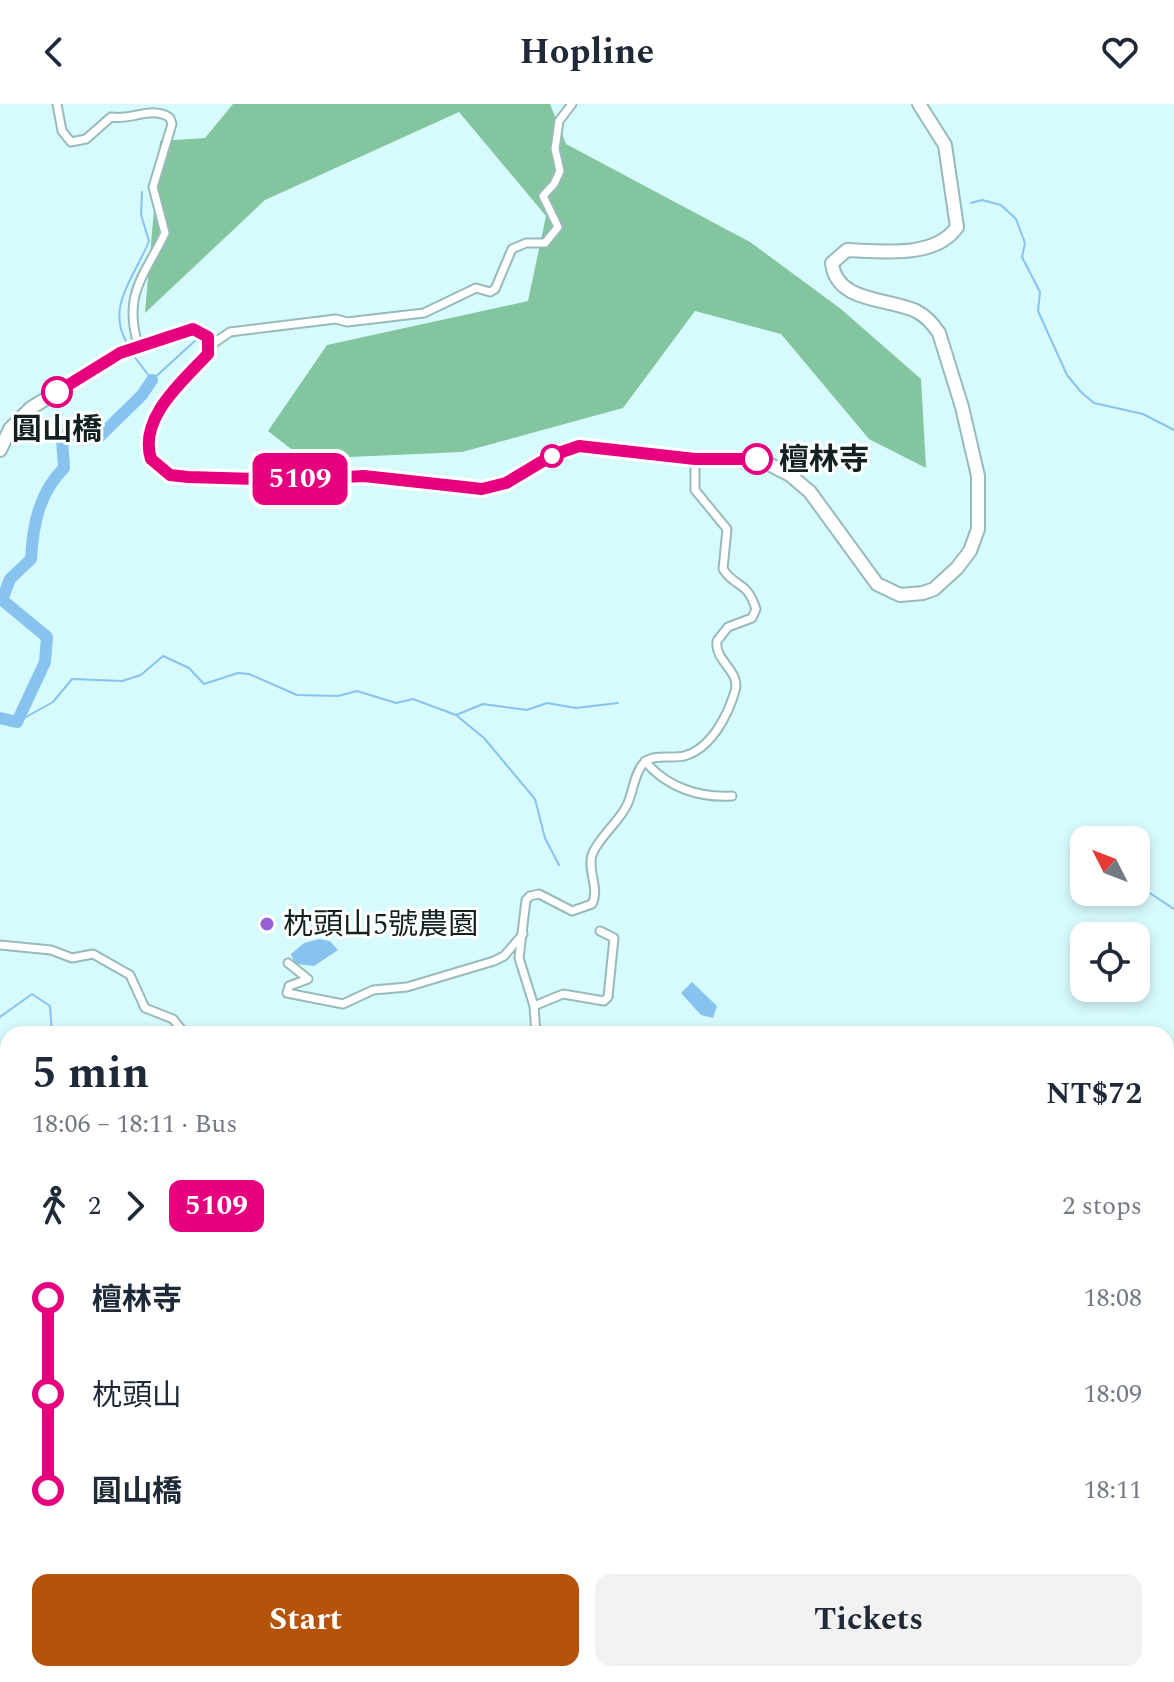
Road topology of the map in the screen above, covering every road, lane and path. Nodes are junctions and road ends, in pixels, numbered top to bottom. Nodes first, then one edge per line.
1 (57, 104) edge
2 (572, 104) edge
3 (919, 104) edge
4 (211, 345) junction
5 (136, 346) junction
6 (0, 450) edge
7 (695, 459) junction
8 (645, 761) junction
9 (732, 796) dead end
10 (600, 931) dead end
11 (524, 933) junction
12 (0, 945) edge
13 (288, 963) dead end
14 (534, 1006) junction
15 (179, 1026) edge
16 (535, 1026) edge

1 - 5 street
2 - 4 street
3 - 7 main road
4 - 5 main road
4 - 7 main road
5 - 6 main road
7 - 8 street
8 - 9 street
8 - 11 street
10 - 14 street
11 - 13 street
11 - 14 street
12 - 15 street
14 - 16 street

